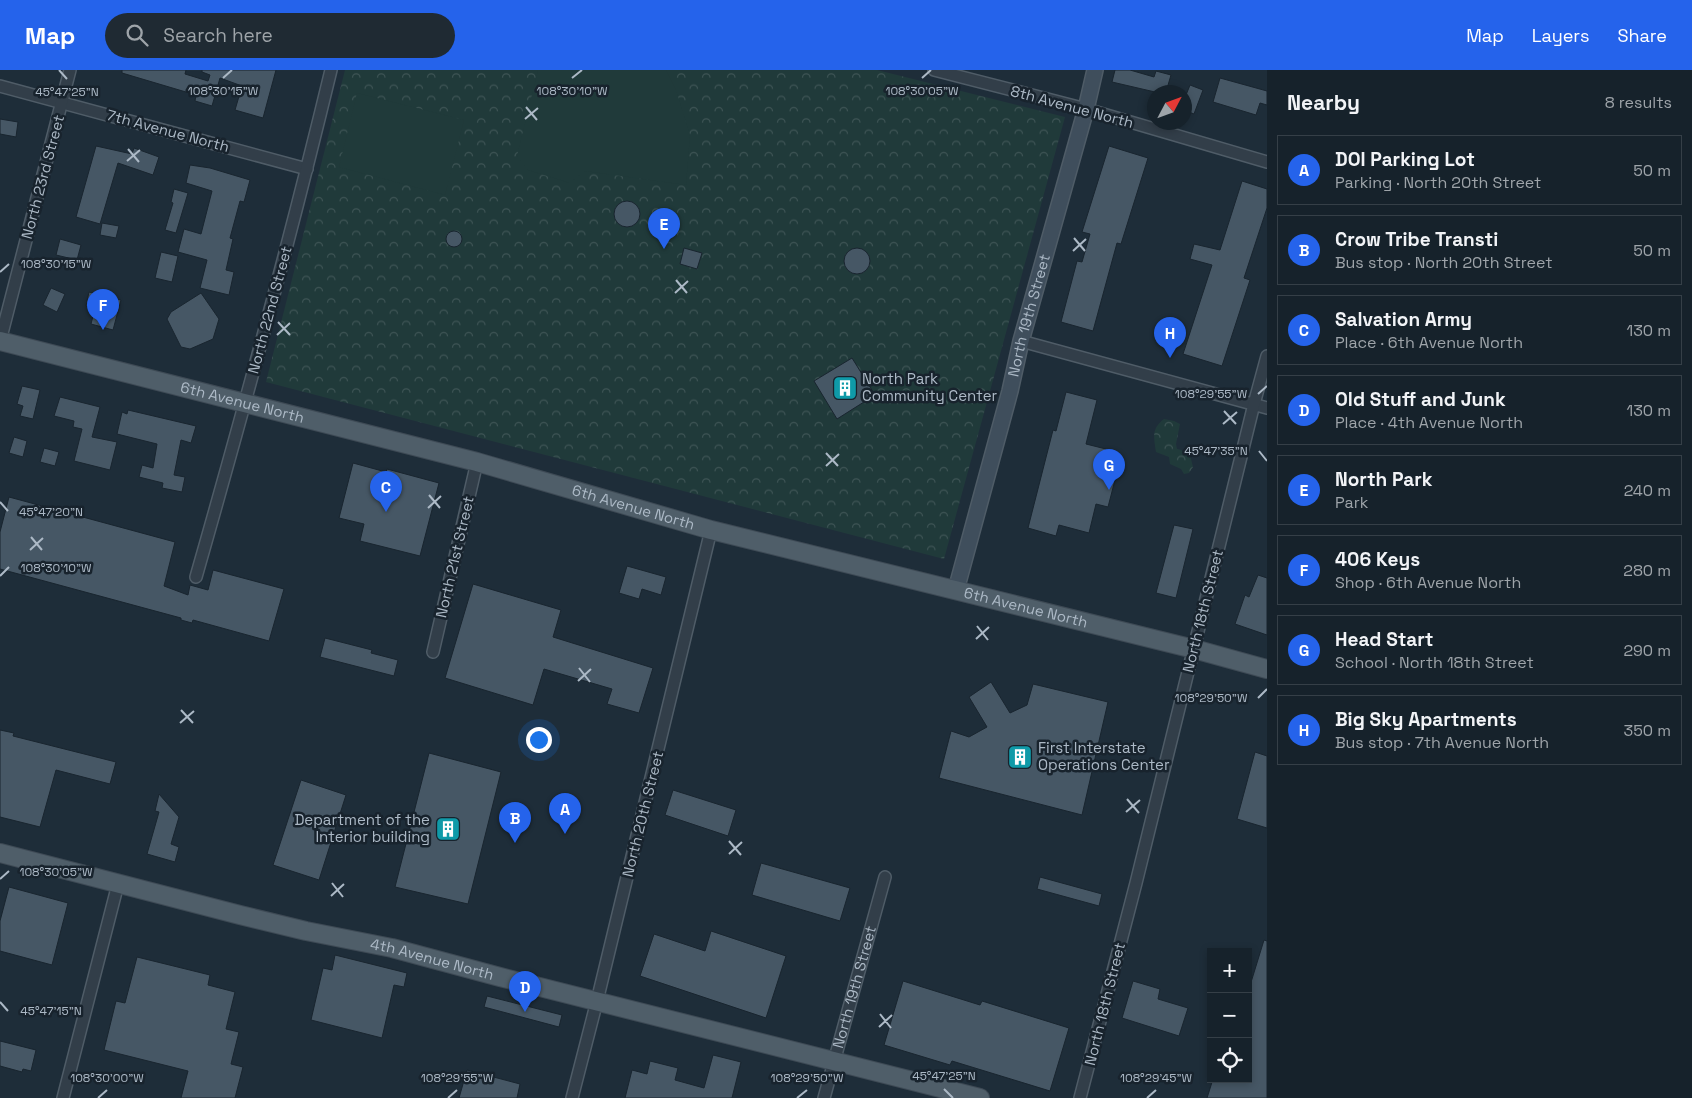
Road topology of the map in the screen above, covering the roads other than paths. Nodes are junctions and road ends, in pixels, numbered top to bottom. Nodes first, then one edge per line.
1 (70, 70) edge
2 (331, 70) edge
3 (934, 70) edge
4 (1095, 70) edge
5 (0, 86) edge
6 (62, 102) junction
7 (1086, 109) junction
8 (1267, 162) edge
9 (307, 170) junction
10 (0, 341) edge
11 (1021, 341) junction
12 (1267, 356) edge
13 (246, 403) junction
14 (1254, 404) junction
15 (1267, 408) edge
16 (476, 462) junction
17 (711, 530) junction
18 (196, 577) dead end
19 (956, 590) junction
20 (1194, 649) junction
21 (433, 652) dead end
22 (1267, 669) edge
23 (0, 853) edge
24 (885, 877) dead end
25 (118, 884) junction
26 (597, 1001) junction
27 (833, 1061) junction
28 (63, 1098) edge
29 (572, 1098) edge
30 (824, 1098) edge
31 (980, 1098) edge
32 (1080, 1098) edge

1 - 6 street, North 23rd Street
2 - 9 street, North 22nd Street
3 - 7 street, 8th Avenue North
4 - 7 street, North 19th Street
5 - 6 street, 7th Avenue North
6 - 9 street, 7th Avenue North
6 - 10 street, North 23rd Street
7 - 8 street, 8th Avenue North
7 - 11 street, North 19th Street
9 - 13 street, North 22nd Street
10 - 13 main road, 6th Avenue North
11 - 14 street
11 - 19 street, North 19th Street
12 - 14 street, North 18th Street
13 - 16 main road, 6th Avenue North
13 - 18 street, North 22nd Street
14 - 15 street
14 - 20 street, North 18th Street
16 - 17 main road, 6th Avenue North
16 - 21 street, North 21st Street
17 - 19 main road, 6th Avenue North
17 - 26 street, North 20th Street
19 - 20 main road, 6th Avenue North
20 - 22 main road, 6th Avenue North
20 - 32 street, North 18th Street
23 - 25 main road, 4th Avenue North
24 - 27 street, North 19th Street
25 - 26 main road, 4th Avenue North
25 - 28 street
26 - 27 main road, 4th Avenue North
26 - 29 street, North 20th Street
27 - 30 street, North 19th Street
27 - 31 main road, 4th Avenue North

